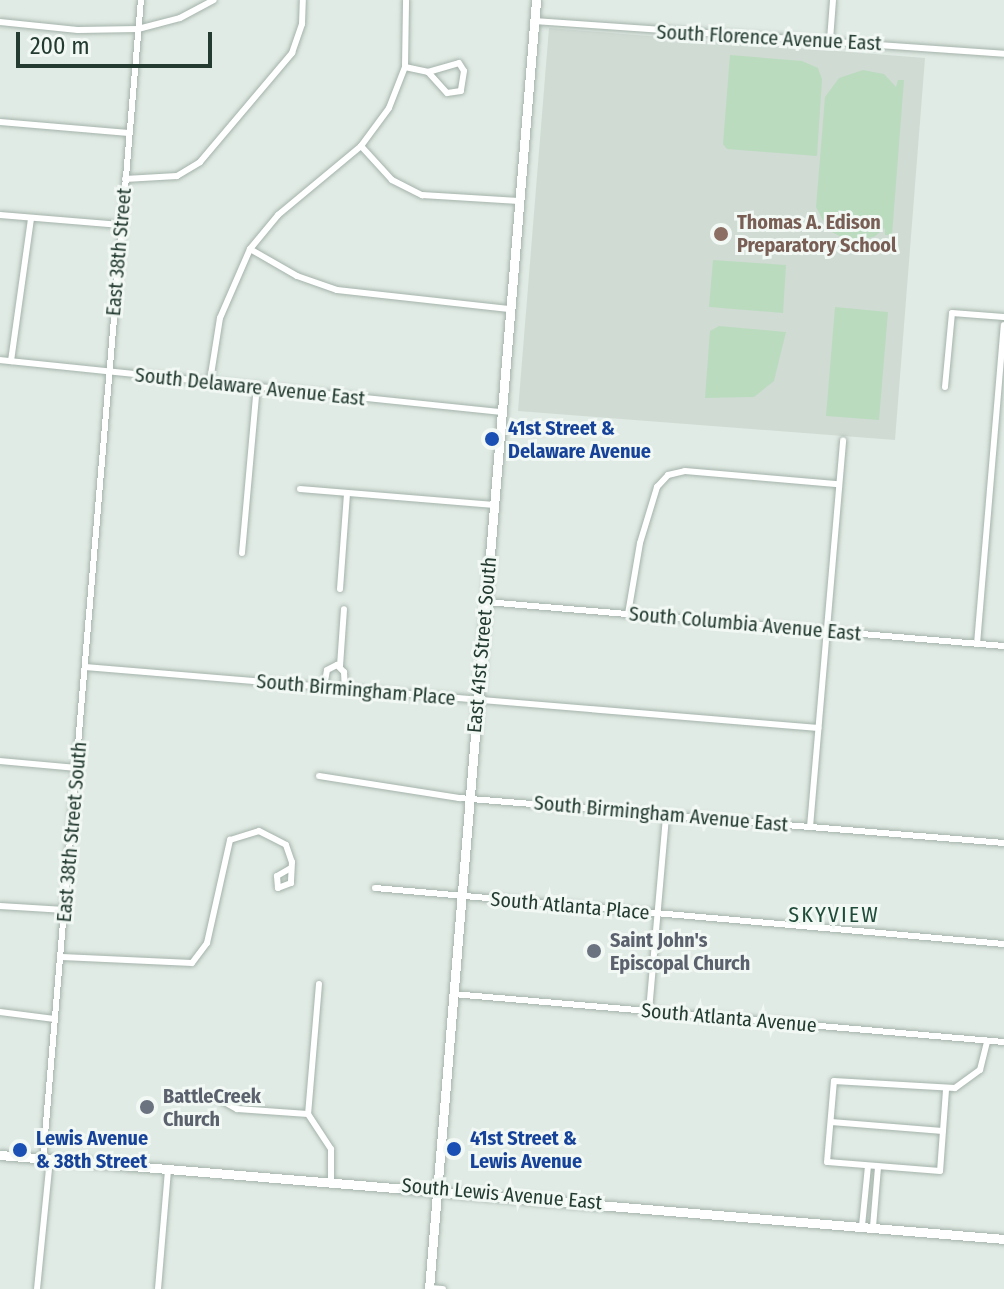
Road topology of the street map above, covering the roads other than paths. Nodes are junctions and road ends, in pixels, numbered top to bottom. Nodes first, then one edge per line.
1 (141, 0) edge
2 (214, 0) edge
3 (303, 0) edge
4 (406, 0) edge
5 (536, 0) edge
6 (833, 0) edge
7 (534, 21) junction
8 (0, 22) edge
9 (138, 29) junction
10 (830, 40) junction
11 (1004, 54) edge
12 (405, 67) junction
13 (428, 72) junction
14 (0, 122) edge
15 (129, 133) junction
16 (361, 146) junction
17 (125, 179) junction
18 (519, 201) junction
19 (0, 215) edge
20 (31, 218) junction
21 (121, 225) junction
22 (250, 249) junction
23 (509, 309) junction
24 (1004, 317) edge
25 (1004, 325) edge
26 (0, 360) edge
27 (11, 361) junction
28 (109, 371) junction
29 (210, 381) junction
30 (257, 386) junction
31 (945, 387) dead end
32 (501, 412) junction
33 (843, 440) dead end
34 (838, 484) junction
35 (300, 489) dead end
36 (347, 493) junction
37 (97, 505) joint
38 (494, 505) junction
39 (242, 553) dead end
40 (340, 589) dead end
41 (486, 602) junction
42 (344, 609) dead end
43 (628, 614) junction
44 (827, 631) junction
45 (977, 644) junction
46 (1004, 646) edge
47 (340, 666) junction
48 (85, 667) junction
49 (324, 687) junction
50 (345, 689) junction
51 (478, 699) junction
52 (818, 728) junction
53 (0, 761) edge
54 (77, 768) junction
55 (319, 776) dead end
56 (470, 798) junction
57 (666, 815) junction
58 (810, 827) junction
59 (1004, 843) edge
60 (291, 868) dead end
61 (375, 888) dead end
62 (461, 896) junction
63 (0, 906) edge
64 (65, 910) junction
65 (658, 913) junction
66 (1004, 944) edge
67 (62, 957) junction
68 (319, 984) dead end
69 (453, 994) junction
70 (649, 1011) junction
71 (0, 1012) edge
72 (55, 1019) junction
73 (987, 1041) junction
74 (1004, 1042) edge
75 (946, 1090) junction
76 (217, 1098) dead end
77 (308, 1114) junction
78 (831, 1122) junction
79 (943, 1131) junction
80 (0, 1155) edge
81 (46, 1159) junction
82 (868, 1166) junction
83 (878, 1167) junction
84 (168, 1168) junction
85 (331, 1180) junction
86 (438, 1188) junction
87 (867, 1226) junction
88 (1004, 1239) edge
89 (429, 1288) edge
90 (37, 1289) edge
91 (158, 1289) edge
92 (443, 1289) edge

1 - 9 street, East 38th Street
2 - 9 street
3 - 17 street
4 - 12 street
5 - 7 main road, East 41st Street South
6 - 10 street
7 - 10 street, South Florence Avenue East
7 - 18 main road, East 41st Street South
8 - 9 street
9 - 15 street, East 38th Street
10 - 11 street, South Florence Avenue East
12 - 13 street
12 - 16 street
13 - 13 street
14 - 15 street
15 - 17 street, East 38th Street
16 - 18 street
16 - 22 street
17 - 21 street, East 38th Street
18 - 23 main road, East 41st Street South
19 - 20 street
20 - 21 street
20 - 27 street
21 - 28 street, East 38th Street
22 - 23 street
22 - 29 street
23 - 32 main road, East 41st Street South
24 - 31 street
25 - 45 street
26 - 27 street, South Delaware Avenue East
27 - 28 street, South Delaware Avenue East
28 - 29 street, South Delaware Avenue East
28 - 37 street, East 38th Street
29 - 30 street, South Delaware Avenue East
30 - 32 street, South Delaware Avenue East
30 - 39 street
32 - 38 main road, East 41st Street South
33 - 34 street
34 - 43 street
34 - 44 street
35 - 36 street
36 - 38 street
36 - 40 street
37 - 48 street, East 38th Street South
38 - 41 main road, East 41st Street South
41 - 43 street, South Columbia Avenue East
41 - 51 main road, East 41st Street South
42 - 47 street
43 - 44 street, South Columbia Avenue East
44 - 45 street, South Columbia Avenue East
44 - 52 street
45 - 46 street, South Columbia Avenue East
47 - 49 street
47 - 50 street
48 - 49 street, South Birmingham Place
48 - 54 street, East 38th Street South
49 - 50 street, South Birmingham Place
50 - 51 street, South Birmingham Place
51 - 52 street, South Birmingham Place
51 - 56 main road, East 41st Street South
52 - 58 street
53 - 54 street
54 - 64 street, East 38th Street South
55 - 56 street, South Birmingham Avenue East
56 - 57 street, South Birmingham Avenue East
56 - 62 main road, East 41st Street South
57 - 58 street, South Birmingham Avenue East
57 - 65 street
58 - 59 street, South Birmingham Avenue East
60 - 67 street
61 - 62 street, South Atlanta Place
62 - 65 street, South Atlanta Place
62 - 69 main road, East 41st Street South
63 - 64 street
64 - 67 street, East 38th Street South
65 - 66 street, South Atlanta Place
65 - 70 street
67 - 72 street, East 38th Street South
68 - 77 street
69 - 70 street, South Atlanta Avenue
69 - 86 main road, East 41st Street South
70 - 73 street, South Atlanta Avenue
71 - 72 street
72 - 81 street, East 38th Street South
73 - 74 street, South Atlanta Avenue
73 - 75 street
75 - 78 street
75 - 79 street
76 - 77 street
77 - 85 street
78 - 79 street
78 - 82 street
79 - 83 street
80 - 81 main road, South Lewis Avenue East
81 - 84 main road, South Lewis Avenue East
81 - 90 street, East 38th Street South
82 - 83 street
82 - 87 street
83 - 87 street
84 - 85 main road, South Lewis Avenue East
84 - 91 street
85 - 86 main road, South Lewis Avenue East
86 - 87 main road, South Lewis Avenue East
86 - 89 main road, East 41st Street South
87 - 88 main road, South Lewis Avenue East
89 - 92 street

